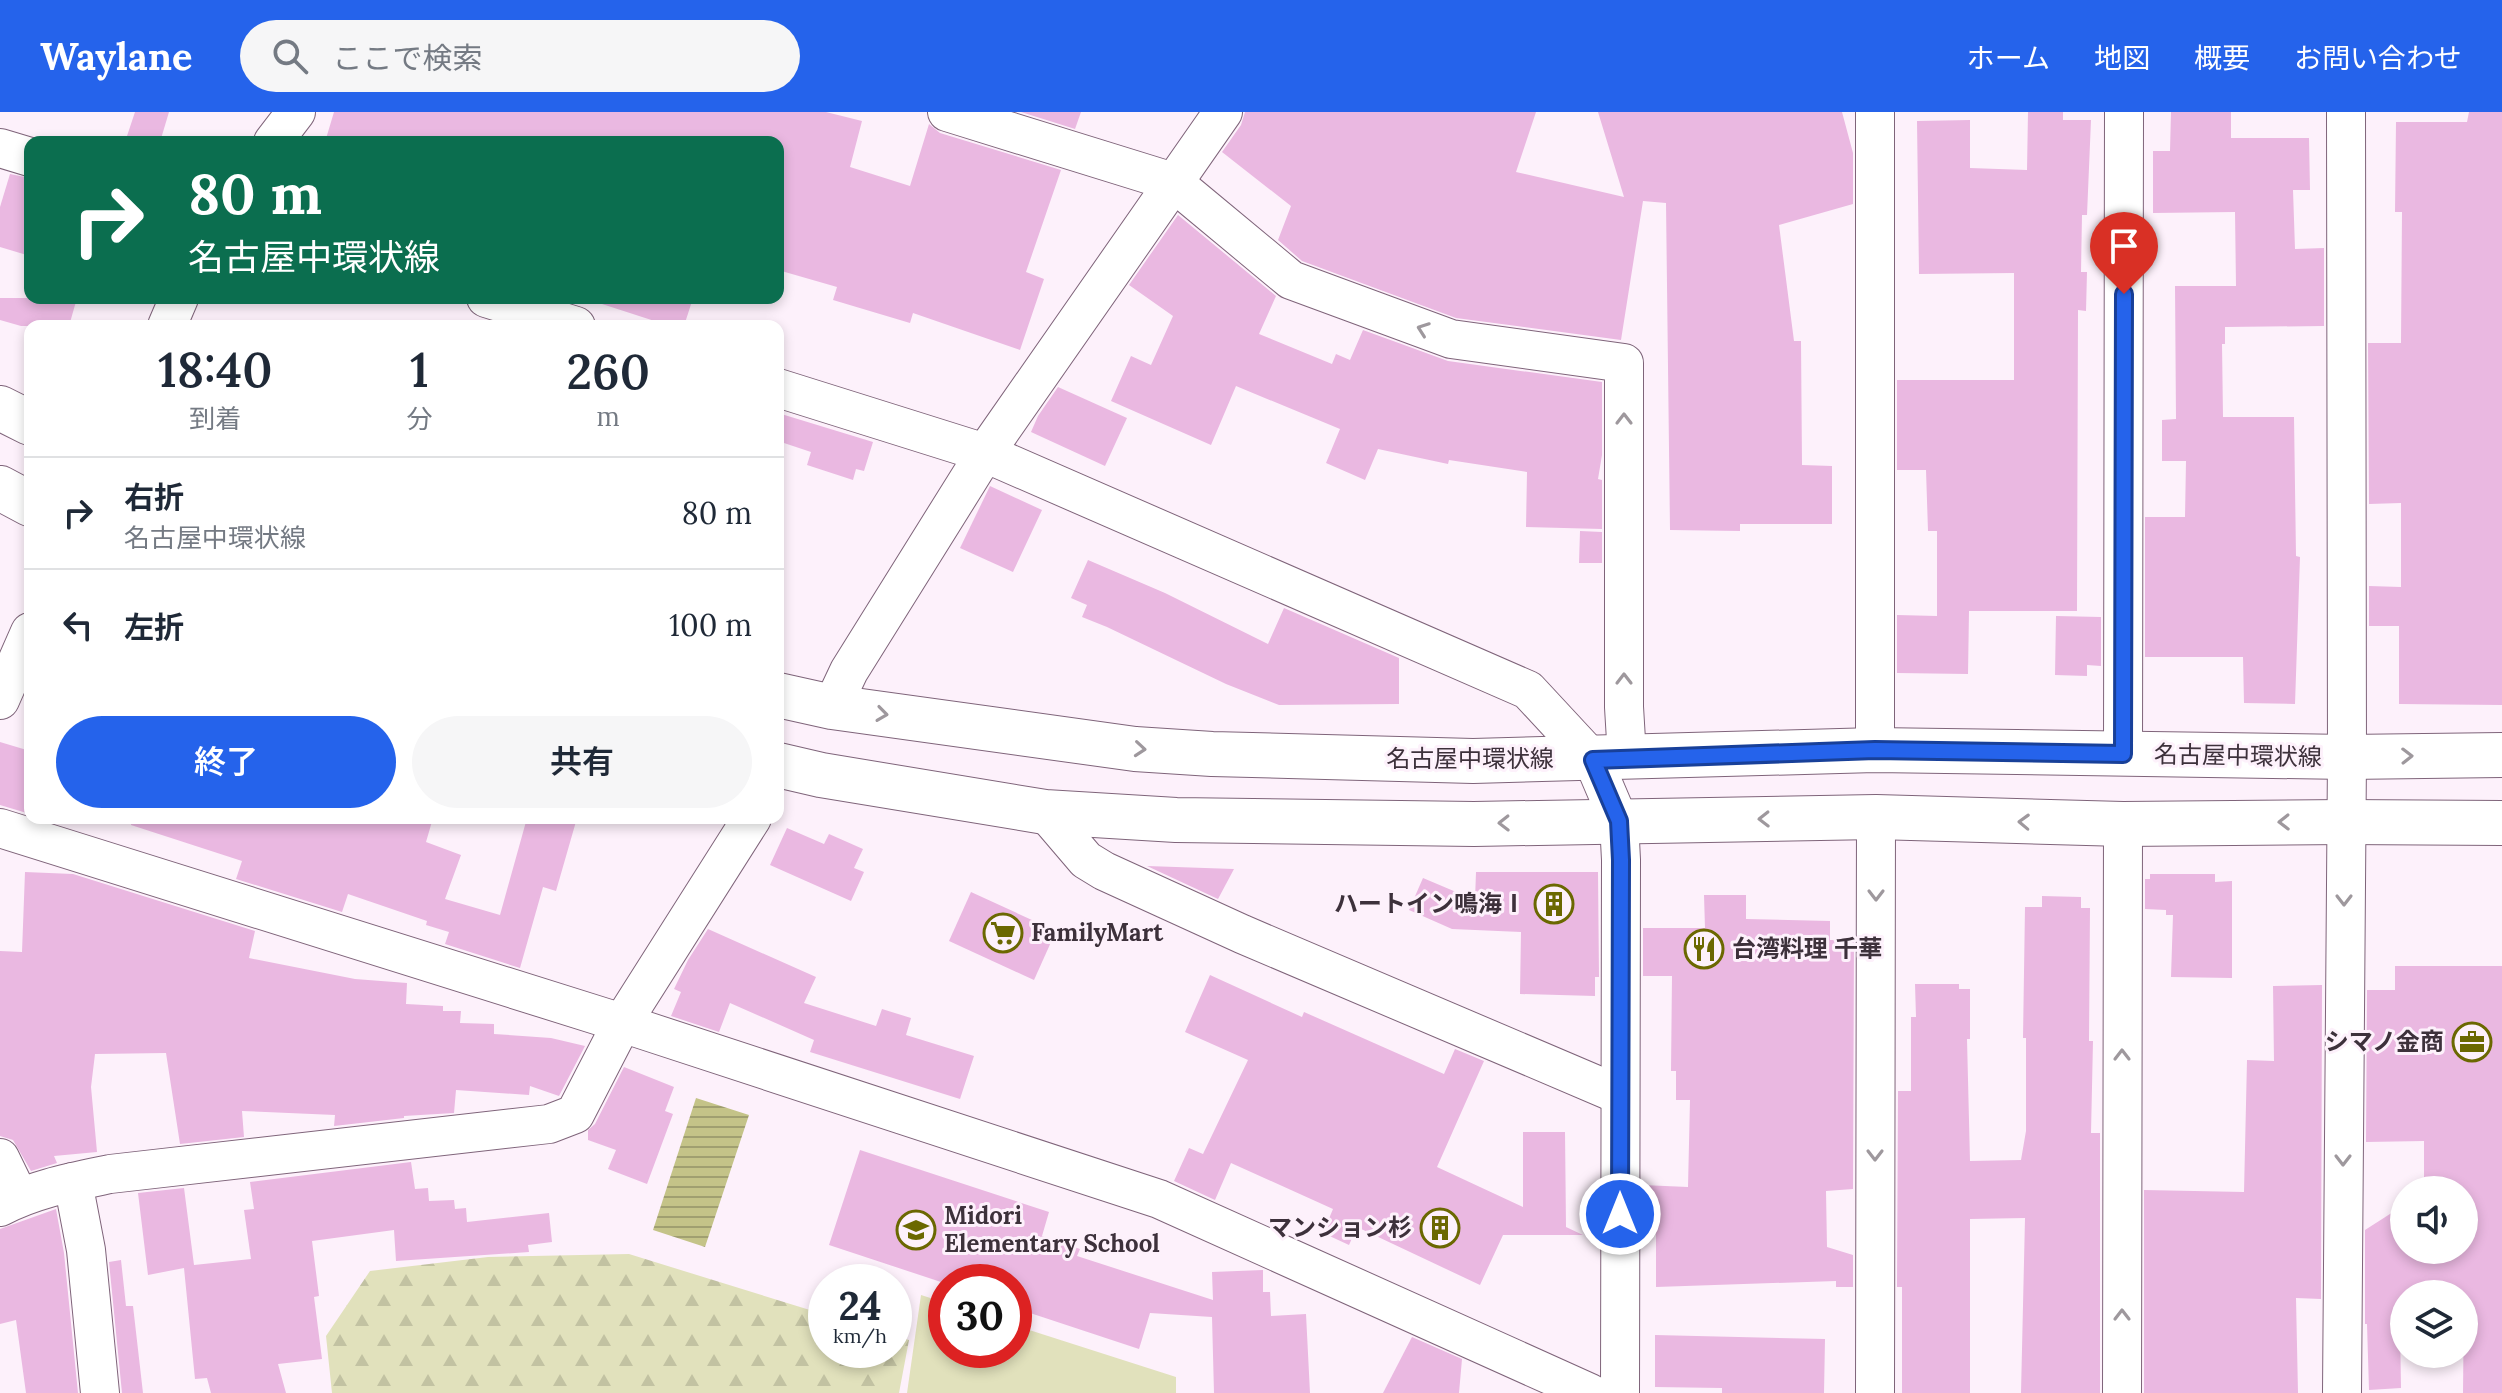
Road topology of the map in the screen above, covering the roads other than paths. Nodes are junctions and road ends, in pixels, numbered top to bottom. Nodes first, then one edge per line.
1 (296, 112) edge
2 (947, 112) edge
3 (1223, 112) edge
4 (1875, 112) edge
5 (2124, 112) edge
6 (2346, 112) edge
7 (278, 136) edge
8 (0, 148) edge
9 (24, 155) edge
10 (1173, 182) junction
11 (505, 304) edge
12 (557, 320) edge
13 (784, 390) edge
14 (0, 408) edge
15 (24, 420) edge
16 (985, 453) junction
17 (0, 488) edge
18 (24, 501) edge
19 (24, 646) edge
20 (784, 696) edge
21 (0, 700) edge
22 (832, 707) junction
23 (1875, 750) junction
24 (2123, 754) junction
25 (2502, 755) edge
26 (2347, 757) junction
27 (1610, 758) junction
28 (784, 771) edge
29 (1045, 812) junction
30 (1876, 817) junction
31 (1619, 821) junction
32 (2345, 822) junction
33 (2502, 823) edge
34 (748, 824) edge
35 (2123, 824) junction
36 (0, 828) edge
37 (622, 1023) junction
38 (1620, 1095) junction
39 (0, 1158) edge
40 (73, 1182) junction
41 (10, 1202) edge
42 (100, 1393) edge
43 (1590, 1393) edge
44 (1620, 1393) edge
45 (1875, 1393) edge
46 (2122, 1393) edge
47 (2342, 1393) edge

1 - 7 street
2 - 10 street
3 - 10 street
4 - 23 street
5 - 24 street
6 - 26 street
8 - 9 street
10 - 16 street
27 -> 10 street
11 - 12 street
13 - 16 street
14 - 15 main road
16 - 22 street
16 - 27 street
17 - 18 main road
19 - 21 street
20 - 22 main road, 名古屋中環状線
22 -> 27 main road, 名古屋中環状線
23 - 24 main road, 名古屋中環状線
23 - 27 main road, 名古屋中環状線
24 - 26 main road, 名古屋中環状線
26 -> 25 main road, 名古屋中環状線
26 - 32 street
27 - 31 street
28 - 29 main road
31 -> 29 main road
29 - 38 street
30 -> 31 main road
35 -> 30 main road
30 -> 45 street
31 - 38 street
32 - 33 main road
32 -> 35 main road
32 -> 47 street
34 - 37 street
46 -> 35 street
36 - 37 street
37 - 40 street
37 - 43 street
38 - 44 street
39 - 41 street
40 - 41 street
40 - 42 street

